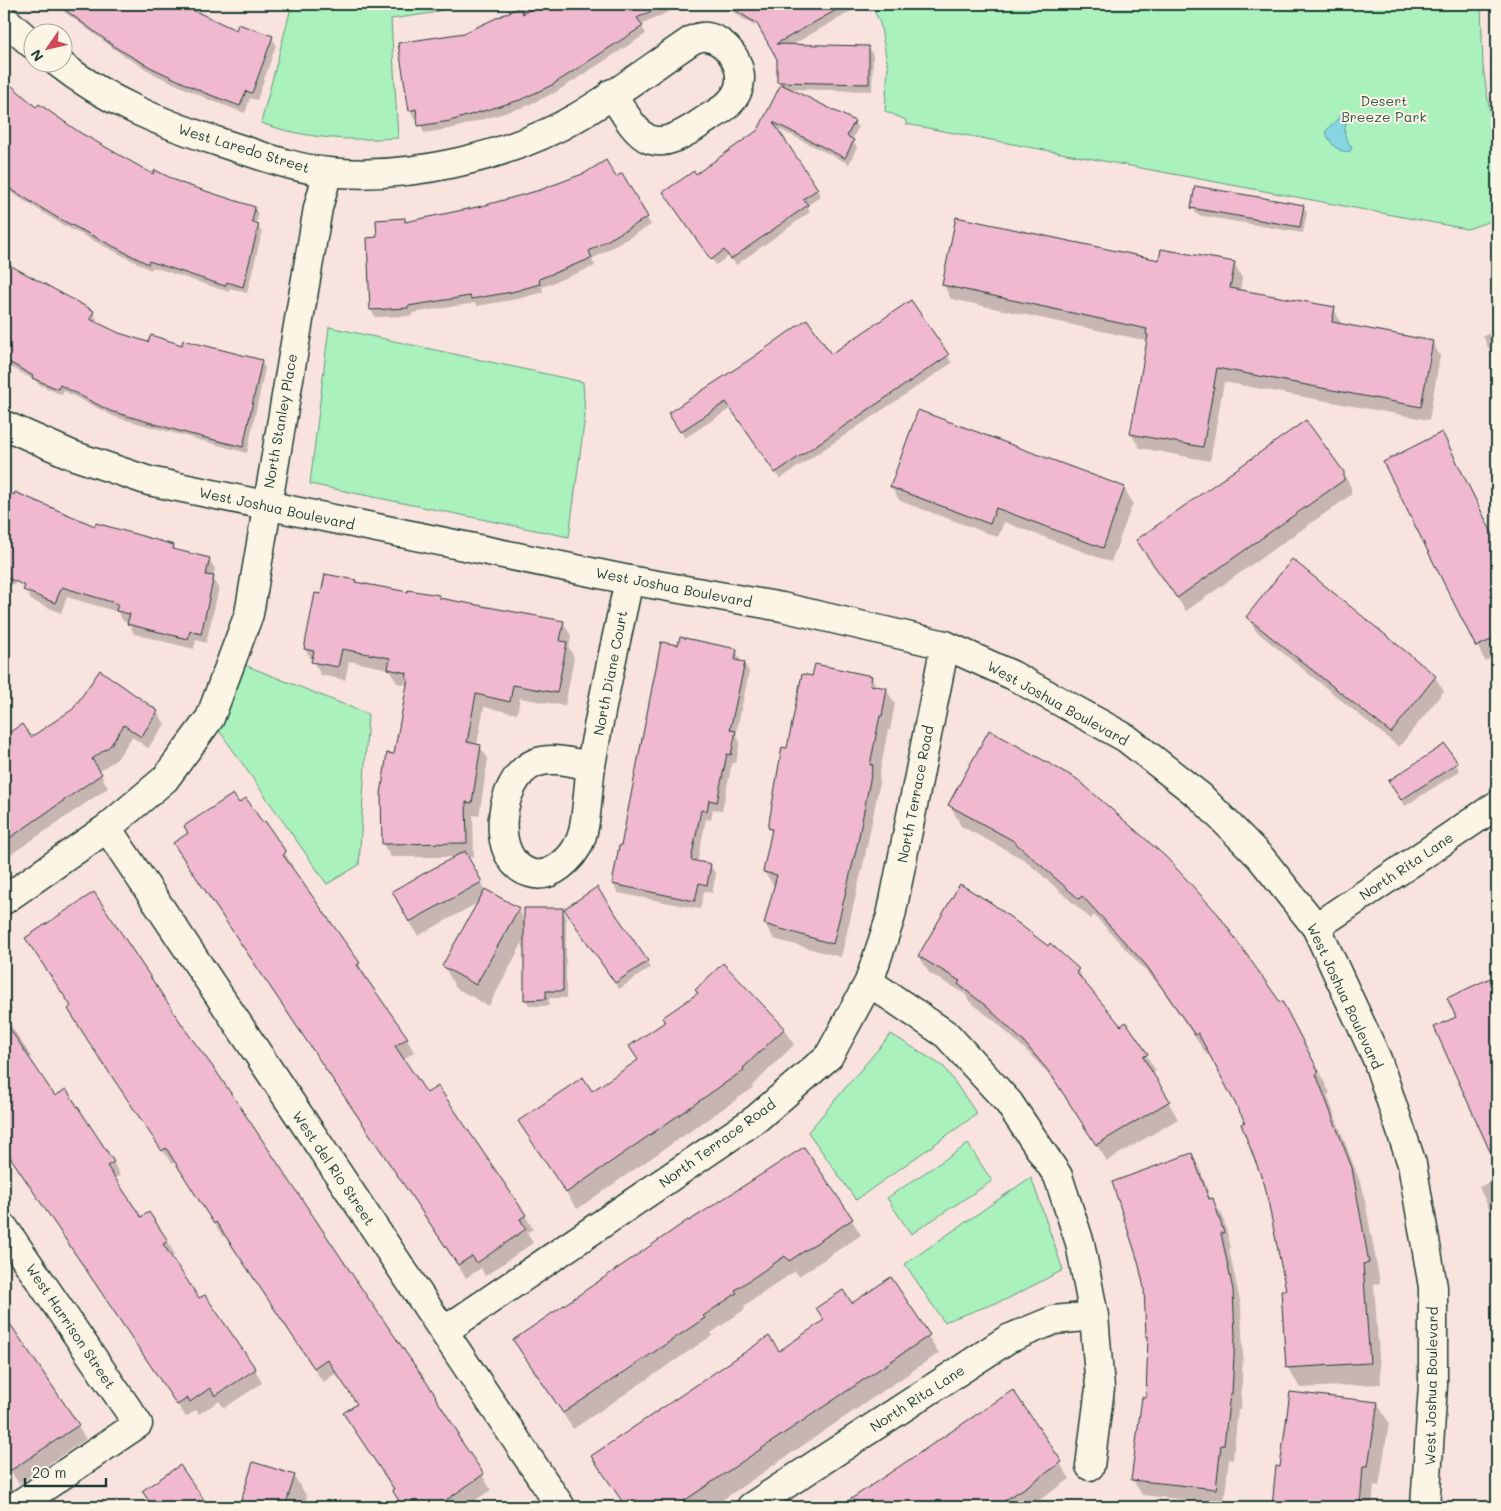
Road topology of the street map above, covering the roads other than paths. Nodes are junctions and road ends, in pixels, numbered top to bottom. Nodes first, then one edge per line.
1 (4, 19) edge
2 (22, 35) edge
3 (70, 72) edge
4 (612, 94) junction
5 (328, 172) junction
6 (4, 425) edge
7 (265, 506) junction
8 (629, 580) junction
9 (945, 645) junction
10 (591, 766) dead end
11 (1497, 805) edge
12 (107, 828) junction
13 (4, 900) edge
14 (1316, 927) junction
15 (869, 982) junction
16 (4, 1228) edge
17 (1094, 1316) junction
18 (444, 1331) junction
19 (1090, 1466) dead end
20 (15, 1507) edge
21 (561, 1507) edge
22 (751, 1507) edge
23 (1425, 1507) edge

1 - 2 street
3 - 5 street, West Laredo Street
4 - 4 street, West Laredo Street
4 - 5 street, West Laredo Street
5 - 7 street, North Stanley Place
6 - 7 street, West Joshua Boulevard
7 - 8 street, West Joshua Boulevard
7 - 12 street, North Stanley Place
8 - 9 street, West Joshua Boulevard
8 - 10 street, North Diane Court
9 - 14 street, West Joshua Boulevard
9 - 15 street, North Terrace Road
11 - 14 street, North Rita Lane
12 - 13 street, North Stanley Place
12 - 18 street, West del Rio Street
14 - 23 street, West Joshua Boulevard
15 - 17 street
15 - 18 street, North Terrace Road
16 - 20 street, West Harrison Street
17 - 19 street
17 - 22 street, North Rita Lane
18 - 21 street, West del Rio Street

